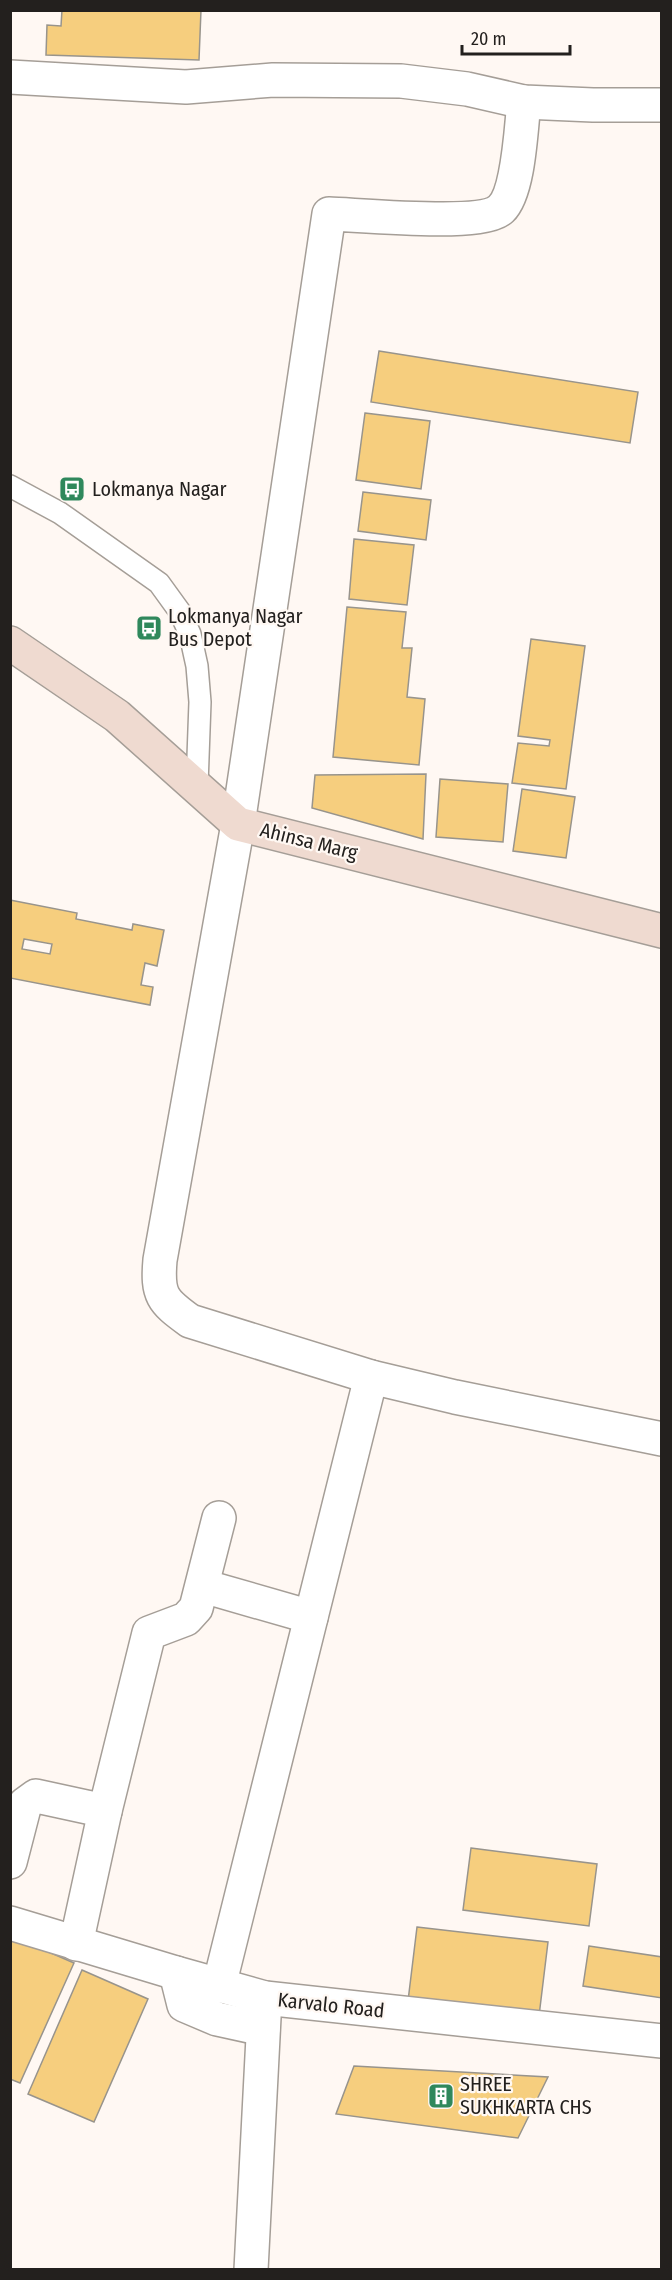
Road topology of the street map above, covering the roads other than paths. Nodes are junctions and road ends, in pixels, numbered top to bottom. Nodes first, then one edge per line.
1 (10, 77) edge
2 (524, 102) junction
3 (662, 105) edge
4 (10, 486) edge
5 (10, 643) edge
6 (197, 785) junction
7 (238, 824) junction
8 (662, 931) edge
9 (371, 1377) junction
10 (662, 1439) edge
11 (219, 1518) dead end
12 (203, 1586) junction
13 (311, 1617) junction
14 (105, 1811) junction
15 (10, 1862) edge
16 (10, 1923) edge
17 (76, 1944) junction
18 (176, 1973) junction
19 (219, 1986) junction
20 (264, 2013) junction
21 (662, 2041) edge
22 (251, 2270) edge

1 - 2 street
2 - 3 street
2 - 7 street
4 - 6 lane
5 - 6 street, Ahinsa Marg
6 - 7 street, Ahinsa Marg
7 - 8 street, Ahinsa Marg
7 - 9 street
9 - 10 street
9 - 13 street
11 - 12 street
12 - 13 street
12 - 14 street
13 - 19 street
14 - 15 street
14 - 17 street
16 - 17 street, Karvalo Road
17 - 18 street, Karvalo Road
18 - 19 street, Karvalo Road
18 - 20 street
19 - 20 street, Karvalo Road
20 - 21 street, Karvalo Road
20 - 22 street

